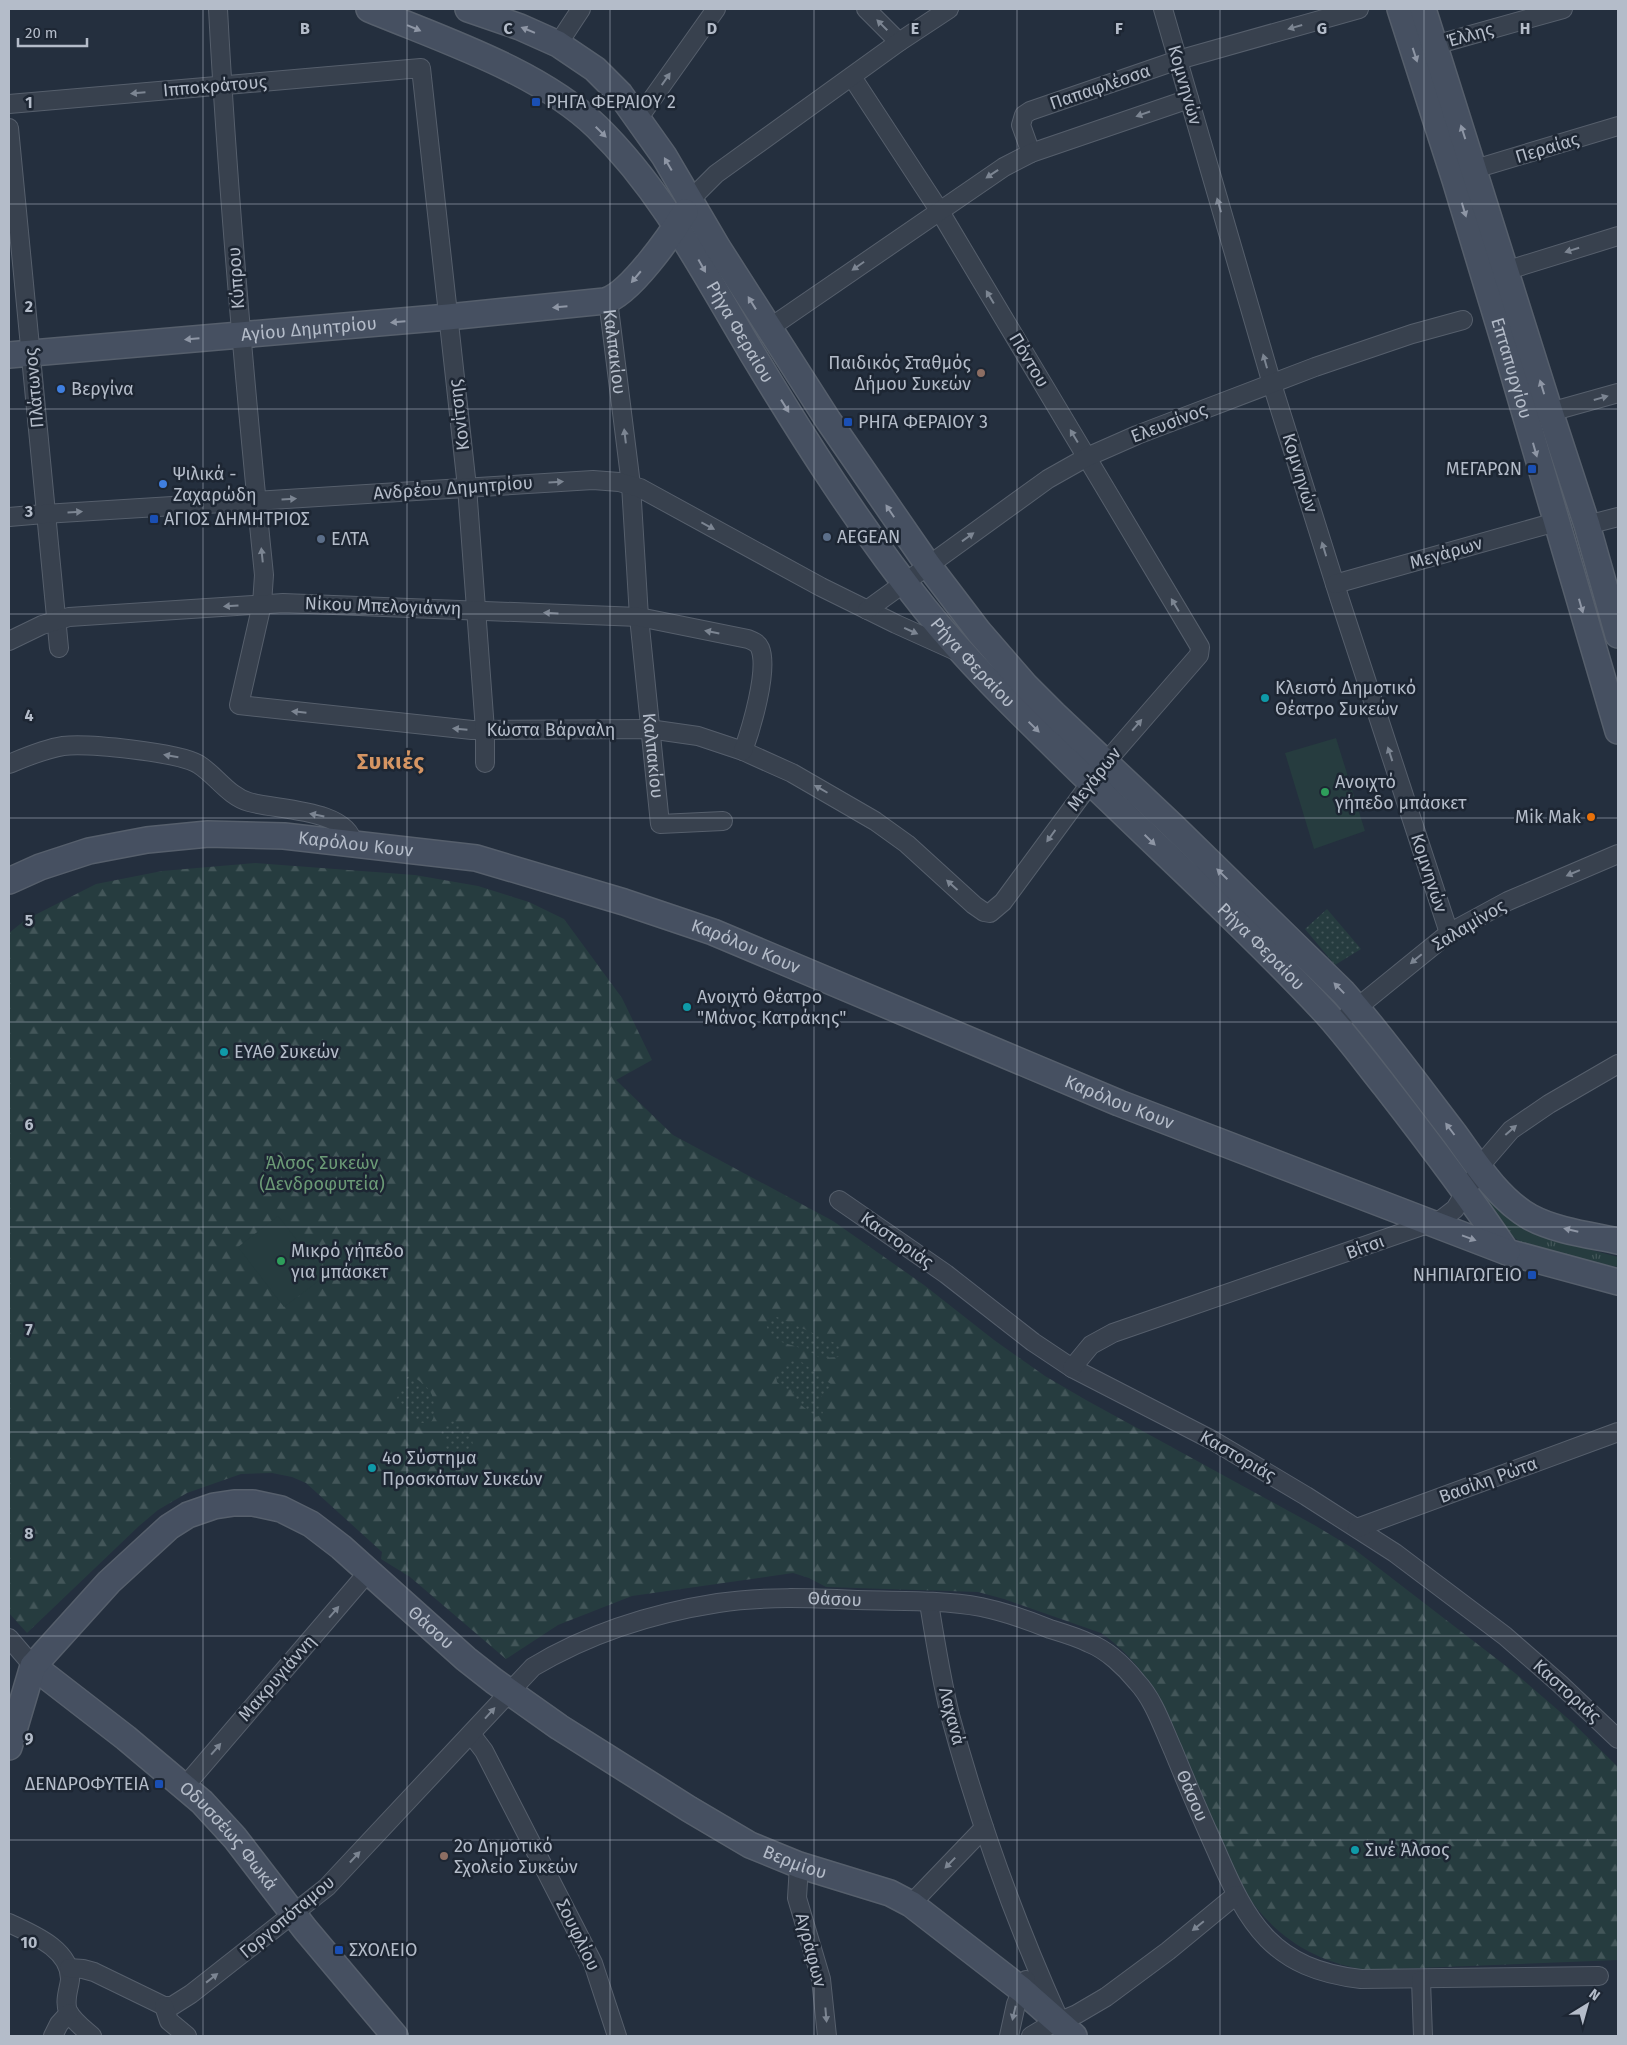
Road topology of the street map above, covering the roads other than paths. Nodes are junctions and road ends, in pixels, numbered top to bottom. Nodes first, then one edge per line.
1 (218, 9) edge
2 (369, 9) edge
3 (468, 9) edge
4 (581, 9) edge
5 (716, 9) edge
6 (866, 9) edge
7 (949, 9) edge
8 (1163, 9) edge
9 (1359, 9) edge
10 (1400, 9) edge
11 (1423, 9) edge
12 (1563, 9) edge
13 (899, 42) junction
14 (558, 44) junction
15 (1435, 45) junction
16 (1178, 60) junction
17 (421, 68) joint
18 (852, 77) junction
19 (222, 85) junction
20 (1189, 99) junction
21 (9, 104) edge
22 (638, 119) junction
23 (1618, 126) edge
24 (9, 128) edge
25 (1032, 152) junction
26 (1475, 169) junction
27 (691, 203) junction
28 (938, 210) junction
29 (676, 224) junction
30 (1618, 236) edge
31 (1505, 270) junction
32 (608, 300) junction
33 (448, 318) junction
34 (1463, 320) dead end
35 (768, 328) junction
36 (241, 335) junction
37 (20, 354) edge
38 (1272, 384) junction
39 (1618, 393) edge
40 (1550, 412) junction
41 (1086, 457) junction
42 (631, 485) junction
43 (467, 487) junction
44 (257, 501) junction
45 (44, 514) junction
46 (9, 517) edge
47 (1618, 517) edge
48 (1556, 522) junction
49 (1587, 525) junction
50 (928, 565) junction
51 (905, 583) junction
52 (1335, 584) junction
53 (262, 604) junction
54 (476, 610) junction
55 (867, 610) junction
56 (639, 617) junction
57 (56, 620) junction
58 (1618, 635) edge
59 (9, 641) edge
60 (1200, 647) joint
61 (59, 648) dead end
62 (963, 654) junction
63 (239, 706) joint
64 (649, 729) junction
65 (485, 730) junction
66 (1618, 731) edge
67 (743, 751) junction
68 (1106, 762) junction
69 (485, 763) dead end
70 (9, 764) edge
71 (1090, 782) junction
72 (723, 821) dead end
73 (353, 844) junction
74 (1618, 854) edge
75 (9, 881) edge
76 (990, 913) joint
77 (1449, 933) junction
78 (1357, 1008) junction
79 (1336, 1024) junction
80 (1618, 1064) edge
81 (1480, 1168) junction
82 (1467, 1192) junction
83 (839, 1200) dead end
84 (1432, 1224) junction
85 (1618, 1241) edge
86 (1506, 1252) junction
87 (1618, 1282) edge
88 (1072, 1368) junction
89 (1618, 1432) edge
90 (1358, 1528) junction
91 (369, 1571) junction
92 (928, 1602) junction
93 (9, 1638) edge
94 (33, 1666) junction
95 (508, 1692) junction
96 (471, 1734) junction
97 (1618, 1739) edge
98 (9, 1747) edge
99 (184, 1786) junction
100 (984, 1828) junction
101 (799, 1865) junction
102 (1236, 1895) junction
103 (911, 1904) junction
104 (294, 1914) junction
105 (9, 1923) edge
106 (1035, 1965) junction
107 (69, 1968) junction
108 (1599, 1976) dead end
109 (1421, 1980) junction
110 (1022, 1990) junction
111 (168, 2006) junction
112 (70, 2013) junction
113 (1067, 2029) edge
114 (53, 2036) edge
115 (92, 2036) edge
116 (187, 2036) edge
117 (395, 2036) edge
118 (617, 2036) edge
119 (827, 2036) edge
120 (1010, 2036) edge
121 (1031, 2036) edge
122 (1422, 2036) edge

1 - 19 street, Κύπρου
2 -> 29 street, Ρήγα Φεραίου
14 -> 3 street, Ρήγα Φεραίου
4 - 14 street
22 -> 5 street
13 -> 6 street
7 - 13 street, Καλπακίου
8 - 16 street, Κομνηνών
9 -> 16 street, Παπαφλέσσα
10 -> 48 street, Επταπυργίου
11 - 15 street, Επταπυργίου
12 - 15 street, Έλλης
13 - 18 street, Καλπακίου
14 - 22 street, Ρήγα Φεραίου
26 -> 15 street, Επταπυργίου
16 - 20 street, Κομνηνών
16 - 25 street, Παπαφλέσσα
17 - 19 street, Ιπποκράτους
17 - 33 street, Κονίτσης
18 - 27 street, Καλπακίου
18 - 28 street, Πόντου
19 -> 21 street, Ιπποκράτους
19 - 36 street, Κύπρου
20 -> 25 street
38 -> 20 street, Κομνηνών
27 -> 22 street, Ρήγα Φεραίου
23 - 26 street, Περαίας
24 - 37 street, Πλάτωνος
25 -> 28 street
26 - 31 street, Επταπυργίου
27 - 29 street, Καλπακίου
35 -> 27 street, Ρήγα Φεραίου
28 -> 35 street
41 -> 28 street, Πόντου
29 -> 32 street, Καλπακίου
29 -> 51 street, Ρήγα Φεραίου
30 -> 31 street
40 -> 31 street, Επταπυργίου
32 -> 33 street, Αγίου Δημητρίου
42 -> 32 street, Καλπακίου
33 -> 36 street, Αγίου Δημητρίου
33 - 43 street, Κονίτσης
34 - 38 street, Ελευσίνος
50 -> 35 street, Ρήγα Φεραίου
36 -> 37 street, Αγίου Δημητρίου
36 - 44 street, Κύπρου
37 - 45 street, Πλάτωνος
38 - 41 street, Ελευσίνος
52 -> 38 street, Κομνηνών
40 -> 39 street
40 - 49 street, Επταπυργίου
50 -> 41 street, Ελευσίνος
60 -> 41 street, Πόντου
43 -> 42 street, Ανδρέου Δημητρίου
42 -> 55 street, Ανδρέου Δημητρίου
42 - 56 street, Καλπακίου
44 -> 43 street, Ανδρέου Δημητρίου
43 - 54 street, Κονίτσης
45 -> 44 street, Ανδρέου Δημητρίου
53 -> 44 street, Κύπρου
45 - 46 street, Ανδρέου Δημητρίου
45 - 57 street, Πλάτωνος
47 - 49 street
48 - 52 street, Μεγάρων
48 -> 66 street, Επταπυργίου
49 - 58 street, Επταπυργίου
50 - 51 street, Ελευσίνος
50 - 68 street, Ρήγα Φεραίου
51 - 55 street, Ελευσίνος
51 - 62 street, Ρήγα Φεραίου
77 -> 52 street, Κομνηνών
53 - 54 street, Νίκου Μπελογιάννη
53 -> 57 street, Νίκου Μπελογιάννη
53 - 63 street, Κύπρου
56 -> 54 street, Νίκου Μπελογιάννη
54 - 65 street, Κονίτσης
55 -> 62 street, Ανδρέου Δημητρίου
56 - 64 street, Καλπακίου
67 -> 56 street, Νίκου Μπελογιάννη
57 - 59 street, Νίκου Μπελογιάννη
57 - 61 street, Πλάτωνος
68 -> 60 street, Μεγάρων
62 -> 71 street, Ρήγα Φεραίου
65 -> 63 street, Κώστα Βάρναλη
64 - 65 street, Κώστα Βάρναλη
64 - 67 street, Κώστα Βάρναλη
64 - 72 street, Καλπακίου
65 - 69 street, Κονίτσης
76 -> 67 street, Κώστα Βάρναλη
68 - 71 street, Μεγάρων
78 -> 68 street, Ρήγα Φεραίου
73 -> 70 street
71 -> 76 street, Μεγάρων
71 -> 79 street, Ρήγα Φεραίου
73 - 75 street, Καρόλου Κουν
73 - 84 street, Καρόλου Κουν
74 -> 77 street, Σαλαμίνος
77 -> 78 street, Σαλαμίνος
78 - 79 street, Σαλαμίνος
81 -> 78 street, Ρήγα Φεραίου
79 - 82 street, Ρήγα Φεραίου
81 -> 80 street, Βίτσι
81 - 82 street, Βίτσι
85 -> 81 street, Ρήγα Φεραίου
82 - 84 street, Βίτσι
82 - 86 street, Ρήγα Φεραίου
83 - 88 street, Καστοριάς
84 -> 86 street, Καρόλου Κουν
84 - 88 street, Βίτσι
86 - 87 street
88 - 90 street, Καστοριάς
89 - 90 street, Βασίλη Ρώτα
90 - 97 street, Καστοριάς
91 - 94 street, Θάσου
91 - 95 street, Θάσου
99 -> 91 street, Μακρυγιάννη
92 - 95 street, Θάσου
92 - 100 street, Λαχανά
92 - 102 street, Θάσου
93 - 94 street
94 - 98 street
94 - 99 street, Οδυσσέως Φωκά
96 -> 95 street, Γοργοπόταμου
95 - 101 street, Βερμίου
104 -> 96 street, Γοργοπόταμου
96 - 118 street, Σουφλίου
99 - 104 street, Οδυσσέως Φωκά
100 -> 103 street
100 - 106 street, Λαχανά
101 - 103 street, Βερμίου
101 -> 119 street, Αγράφων
102 - 109 street, Θάσου
102 -> 113 street
103 - 110 street, Βερμίου
111 -> 104 street, Γοργοπόταμου
104 - 117 street, Οδυσσέως Φωκά
105 - 107 street
106 - 110 street
106 - 113 street, Λαχανά
107 - 111 street
107 - 112 street
108 - 109 street, Θάσου
109 - 122 street
110 - 113 street, Βερμίου
110 -> 120 street
111 - 116 street
112 - 114 street
112 - 115 street
113 - 121 street

